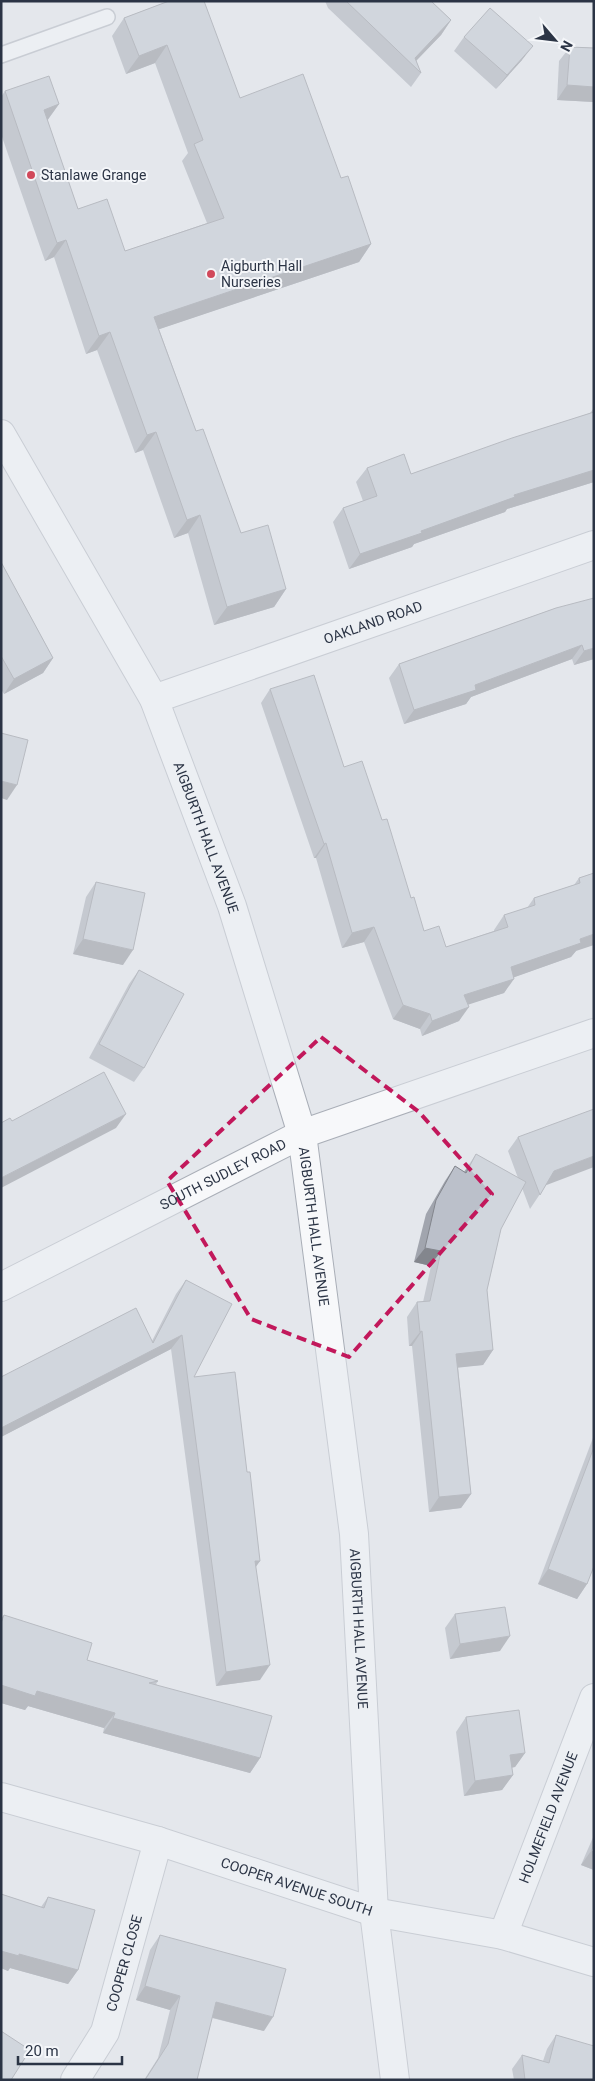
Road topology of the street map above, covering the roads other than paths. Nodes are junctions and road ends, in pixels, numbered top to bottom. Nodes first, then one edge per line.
1 (107, 17) dead end
2 (1, 55) edge
3 (1, 434) edge
4 (594, 545) edge
5 (154, 699) junction
6 (594, 1033) edge
7 (302, 1134) junction
8 (1, 1287) edge
9 (594, 1698) edge
10 (1, 1797) edge
11 (158, 1841) junction
12 (374, 1912) junction
13 (503, 1934) junction
14 (594, 1962) edge
15 (75, 2080) edge
16 (395, 2080) edge

1 - 2 lane
3 - 5 street, AIGBURTH HALL AVENUE
4 - 5 street, OAKLAND ROAD
5 - 7 street, AIGBURTH HALL AVENUE
6 - 7 street, SOUTH SUDLEY ROAD
7 - 8 street, SOUTH SUDLEY ROAD
7 - 12 street, AIGBURTH HALL AVENUE
9 - 13 street, HOLMEFIELD AVENUE
10 - 11 street, COOPER AVENUE SOUTH
11 - 12 street, COOPER AVENUE SOUTH
11 - 15 street, COOPER CLOSE
12 - 13 street, COOPER AVENUE SOUTH
12 - 16 street, AIGBURTH HALL AVENUE
13 - 14 street, COOPER AVENUE SOUTH

